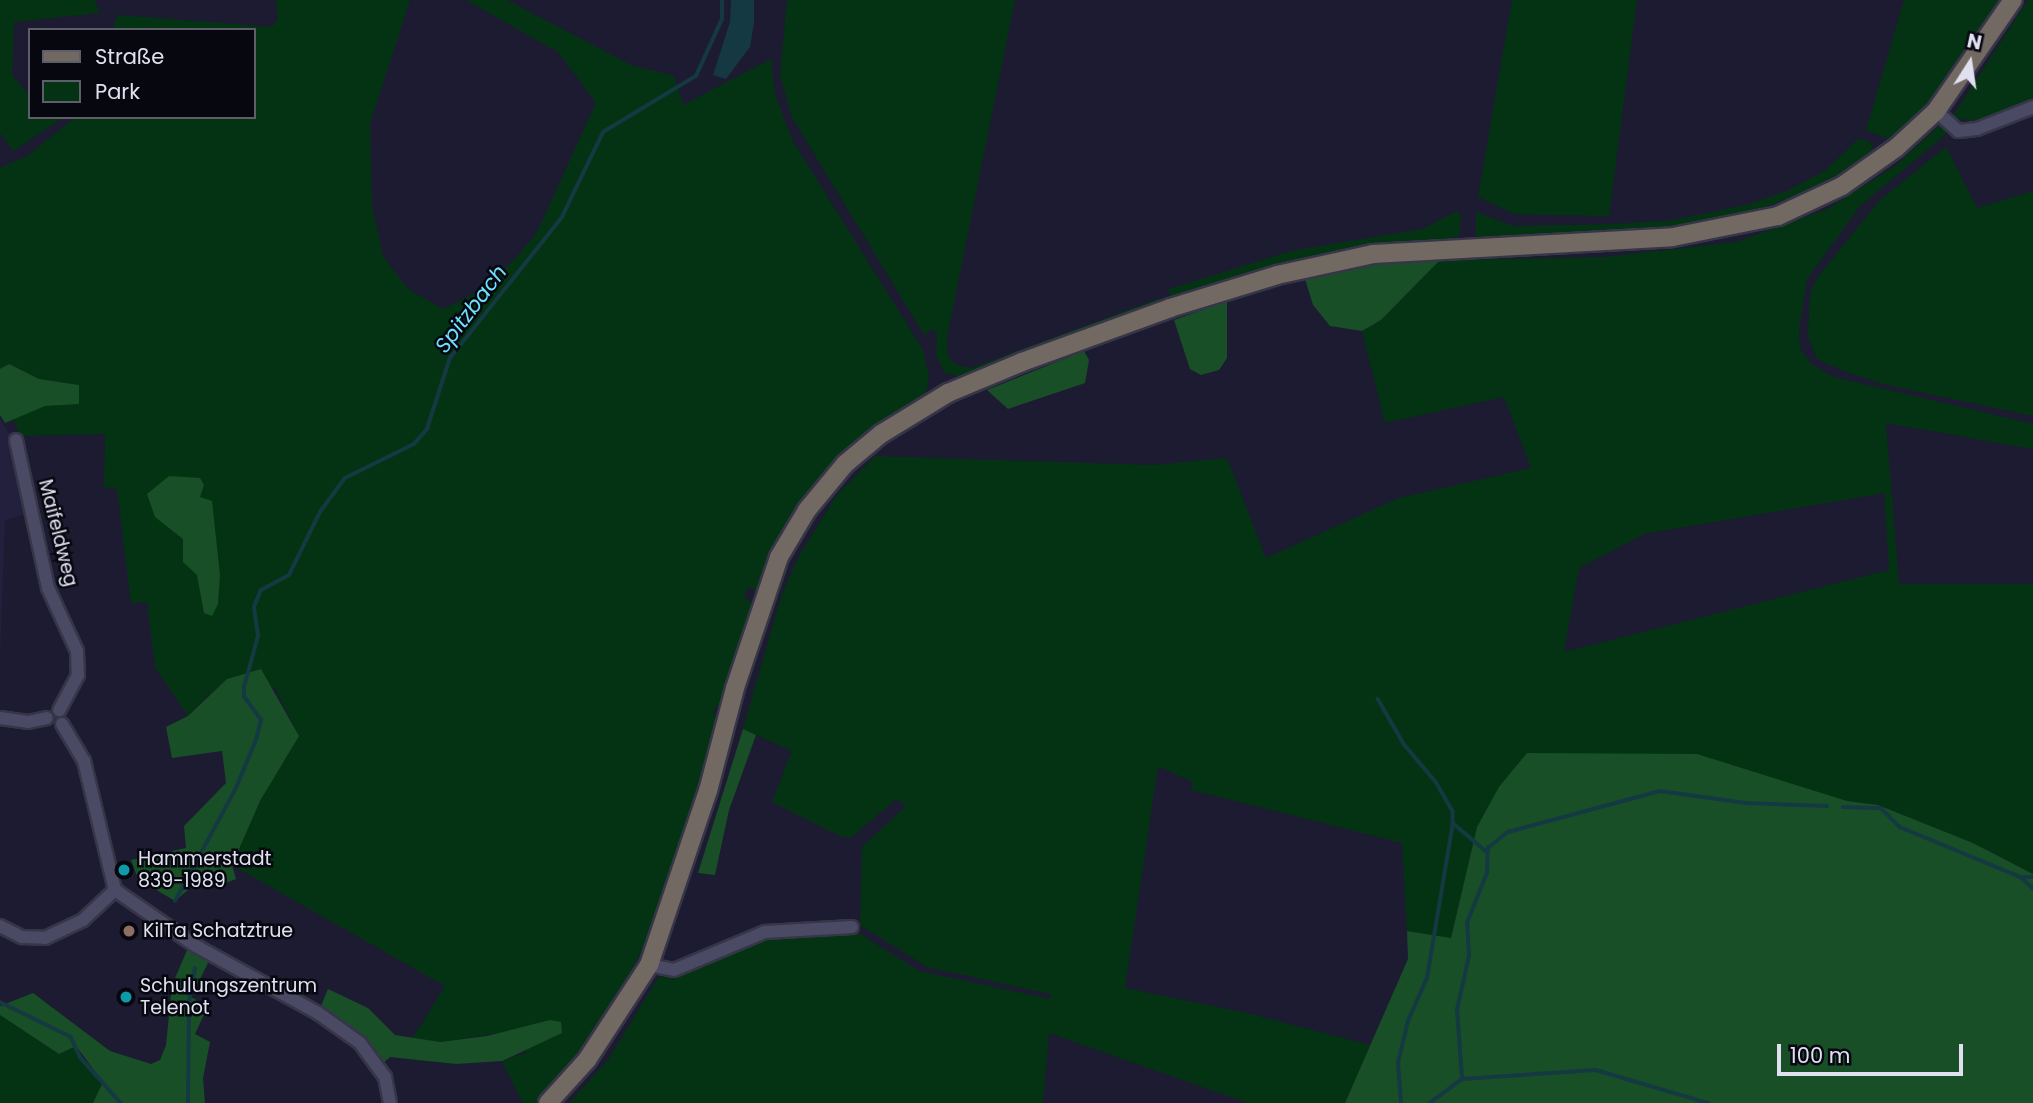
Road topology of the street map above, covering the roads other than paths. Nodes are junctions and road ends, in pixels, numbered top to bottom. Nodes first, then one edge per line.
1 (2013, 0) edge
2 (2033, 107) edge
3 (1936, 111) junction
4 (16, 440) dead end
5 (59, 710) junction
6 (0, 718) edge
7 (47, 718) junction
8 (62, 724) junction
9 (115, 890) junction
10 (0, 926) edge
11 (852, 927) dead end
12 (649, 965) junction
13 (390, 1103) edge
14 (548, 1103) edge

1 - 3 street
2 - 3 street
3 - 12 street
4 - 5 street, Maifeldweg
5 - 7 street
5 - 8 street
6 - 7 street
7 - 8 street
8 - 9 street
9 - 10 street
9 - 13 street
11 - 12 street
12 - 14 street

